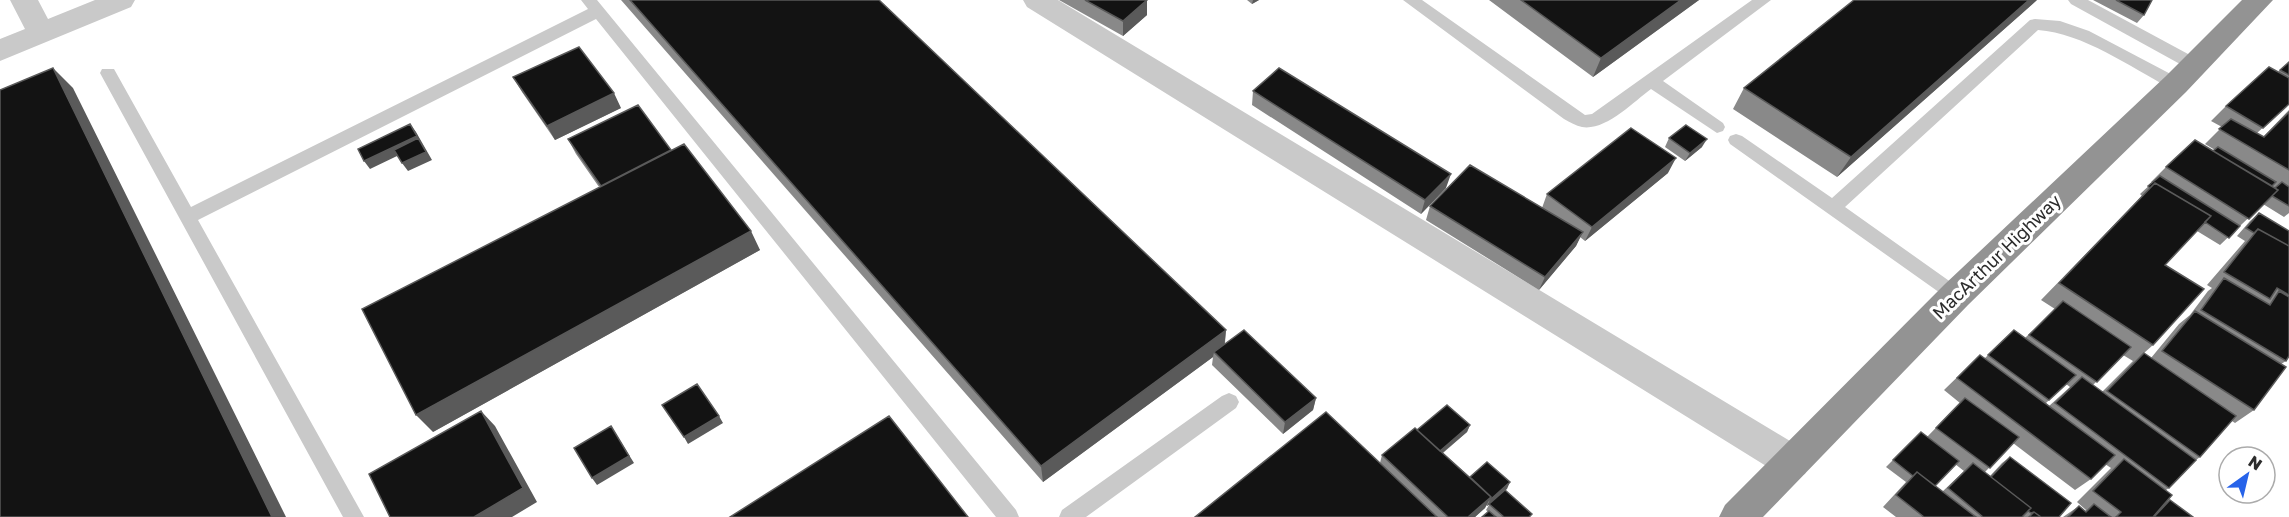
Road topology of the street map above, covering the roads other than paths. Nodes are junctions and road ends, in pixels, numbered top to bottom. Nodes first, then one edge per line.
1 (24, 0) edge
2 (121, 0) edge
3 (1037, 0) edge
4 (1411, 0) edge
5 (1763, 0) edge
6 (2076, 0) edge
7 (2259, 0) edge
8 (593, 5) edge
9 (42, 34) junction
10 (0, 51) edge
11 (108, 73) dead end
12 (2185, 74) junction
13 (1652, 81) junction
14 (1717, 127) dead end
15 (1736, 140) dead end
16 (1834, 207) junction
17 (188, 217) junction
18 (1956, 295) junction
19 (1229, 402) dead end
20 (1792, 462) junction
21 (354, 517) edge
22 (1009, 517) edge
23 (1069, 517) edge
24 (1738, 517) edge

1 - 9 street
2 - 9 street
3 - 20 street
4 - 13 lane
5 - 13 lane
6 - 12 lane
7 - 12 highway, MacArthur Highway
8 - 17 lane
8 - 22 lane
9 - 10 street
11 - 17 lane
12 - 16 lane
12 - 18 highway, MacArthur Highway
13 - 14 lane
15 - 16 lane
16 - 18 lane
17 - 21 lane
18 - 20 highway, MacArthur Highway
19 - 23 lane
20 - 24 highway, MacArthur Highway

